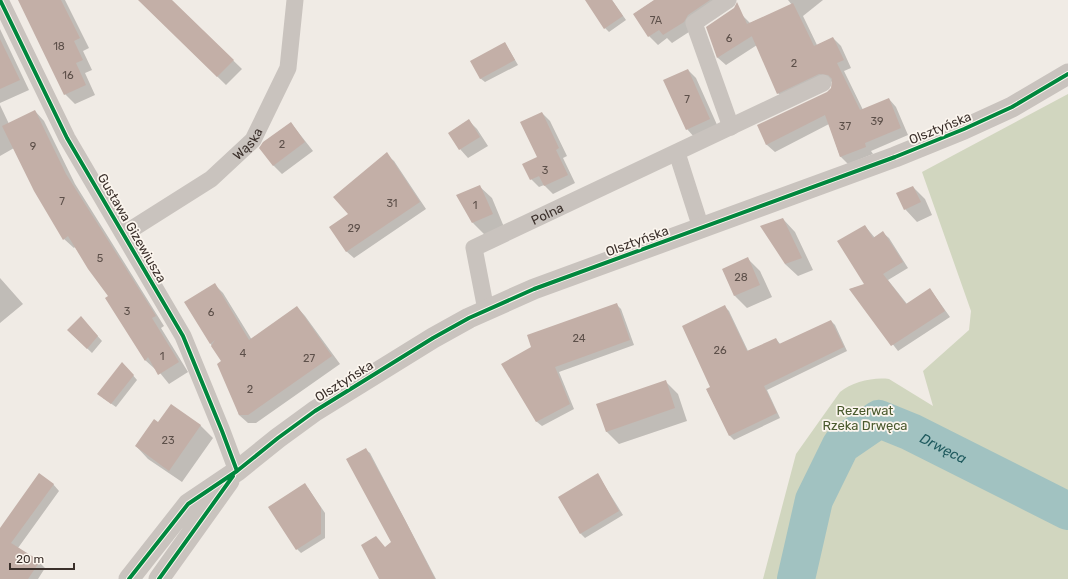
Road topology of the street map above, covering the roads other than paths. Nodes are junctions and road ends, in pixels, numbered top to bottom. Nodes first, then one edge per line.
1 (0, 0) edge
2 (295, 0) edge
3 (728, 0) edge
4 (1068, 74) edge
5 (823, 83) dead end
6 (731, 127) junction
7 (677, 153) junction
8 (701, 228) junction
9 (124, 234) junction
10 (486, 310) junction
11 (237, 471) junction
12 (129, 579) edge
13 (159, 579) edge

1 - 9 street, Gustawa Gizewiusza
2 - 9 street, Wąska
3 - 6 street
4 - 8 street, Olsztyńska
5 - 6 street, Polna
6 - 7 street, Polna
7 - 8 street
7 - 10 street, Polna
8 - 10 street, Olsztyńska
9 - 11 street, Gustawa Gizewiusza
10 - 11 street, Olsztyńska
11 - 12 street, Olsztyńska
11 - 13 street, Olsztyńska

